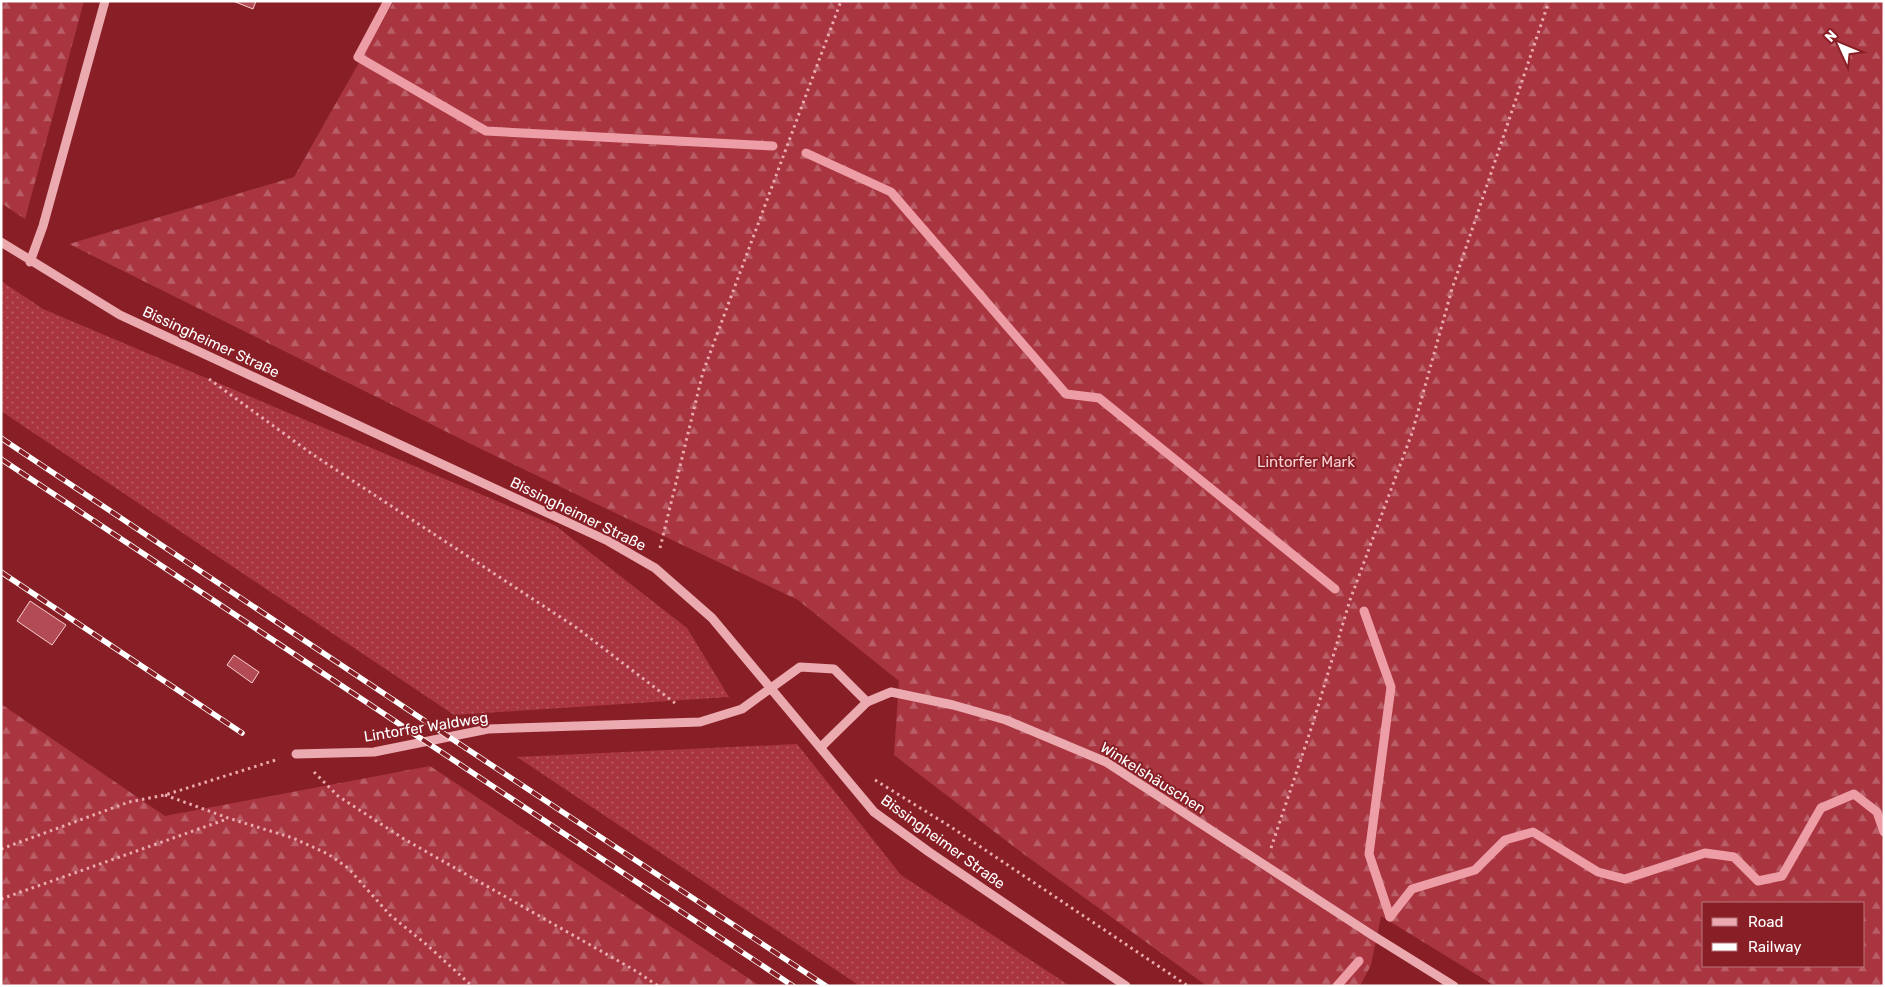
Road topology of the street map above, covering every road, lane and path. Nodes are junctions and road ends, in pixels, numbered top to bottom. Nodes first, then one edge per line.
1 (105, 1) edge
2 (842, 1) edge
3 (1549, 1) edge
4 (1, 242) edge
5 (30, 262) junction
6 (208, 379) dead end
7 (656, 568) junction
8 (771, 688) junction
9 (867, 702) junction
10 (700, 722) junction
11 (821, 748) junction
12 (296, 754) junction
13 (870, 777) dead end
14 (165, 795) junction
15 (228, 818) junction
16 (1, 849) edge
17 (1266, 866) junction
18 (1, 899) edge
19 (472, 986) edge
20 (658, 986) edge
21 (1126, 986) edge
22 (1188, 986) edge
23 (1454, 986) edge

1 - 5 street
2 - 7 path
3 - 17 path
4 - 5 street, Bissingheimer Straße
5 - 7 street, Bissingheimer Straße
6 - 10 path
7 - 8 street, Bissingheimer Straße
8 - 9 street, Lintorfer Waldweg
8 - 10 street, Lintorfer Waldweg
8 - 11 street, Bissingheimer Straße
9 - 11 street, Winkelshäuschen
9 - 17 street, Winkelshäuschen
10 - 12 street, Lintorfer Waldweg
11 - 21 street, Bissingheimer Straße
12 - 14 path
12 - 20 path
13 - 22 path
14 - 15 path
14 - 16 path
15 - 18 path
15 - 19 path
17 - 23 street, Winkelshäuschen

